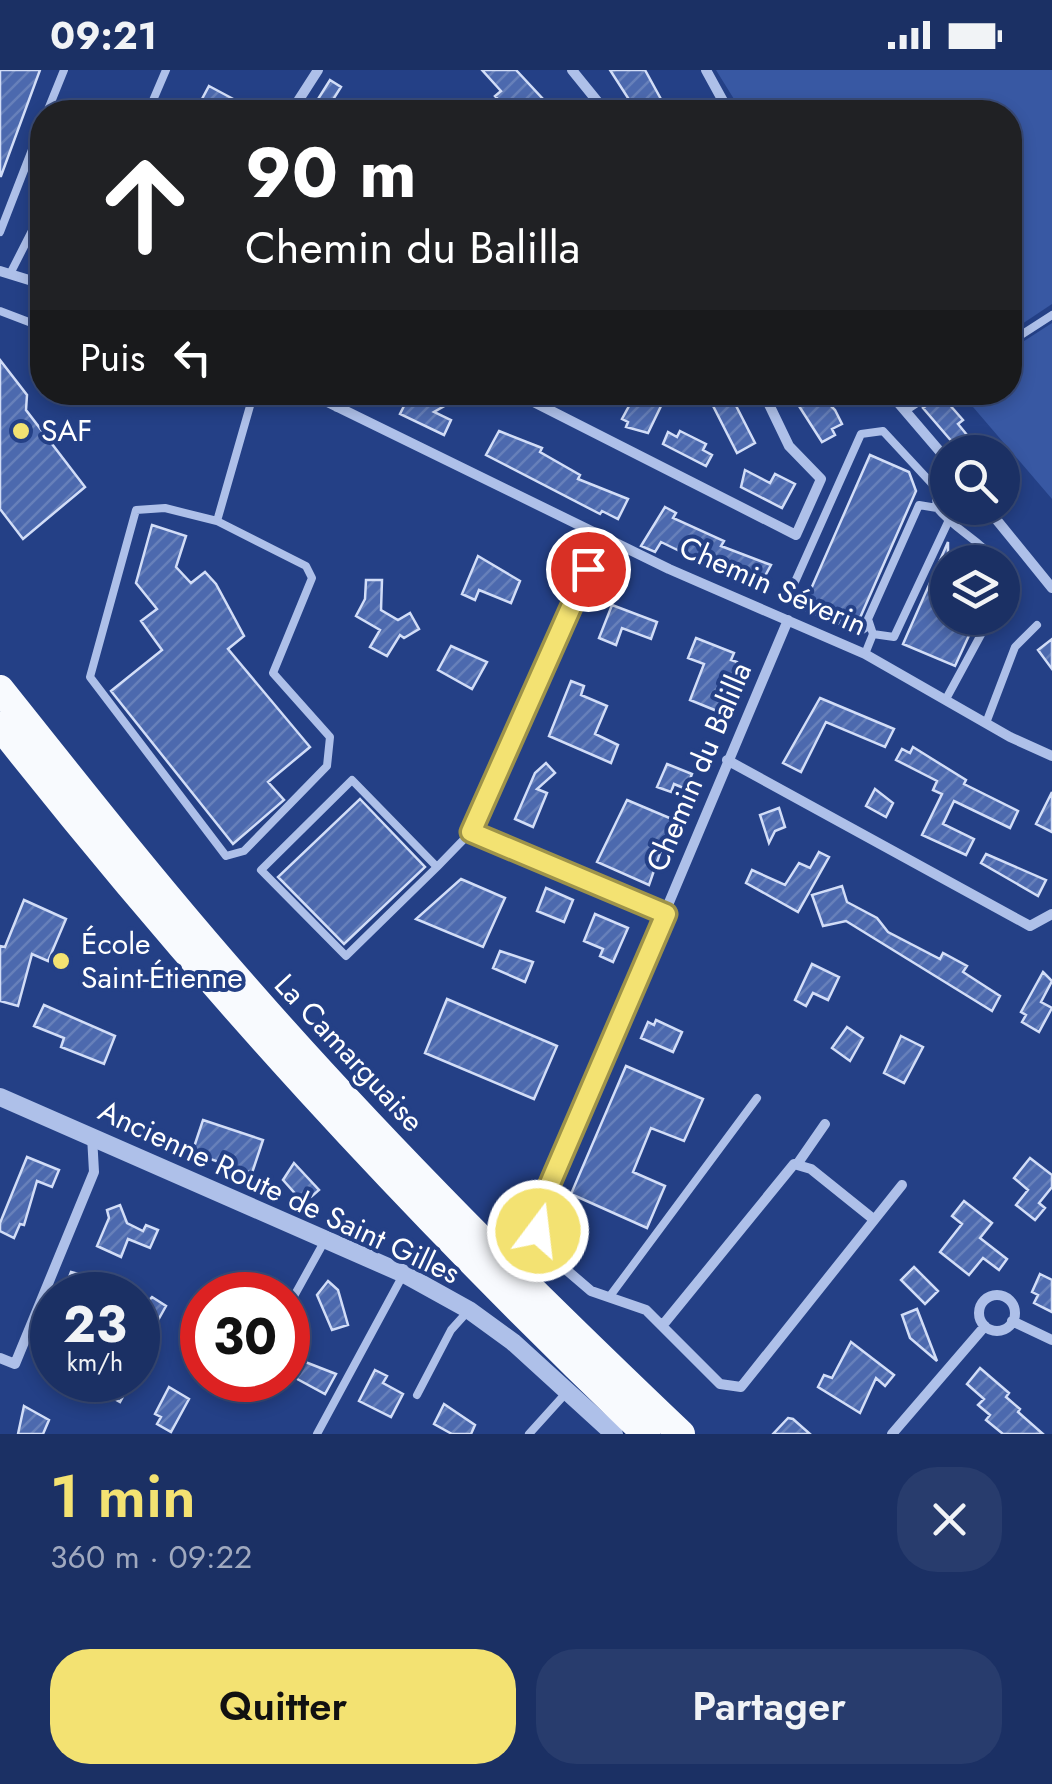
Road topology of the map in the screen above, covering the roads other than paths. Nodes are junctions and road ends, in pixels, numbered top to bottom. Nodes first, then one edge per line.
1 (64, 70) edge
2 (166, 70) edge
3 (318, 70) edge
4 (572, 70) edge
5 (706, 70) edge
6 (52, 100) edge
7 (153, 100) edge
8 (299, 100) edge
9 (596, 100) edge
10 (722, 100) edge
11 (30, 151) edge
12 (4, 208) edge
13 (30, 231) edge
14 (0, 232) edge
15 (5, 273) edge
16 (30, 280) edge
17 (0, 311) edge
18 (1052, 315) edge
19 (30, 323) edge
20 (1022, 334) edge
21 (250, 405) edge
22 (331, 405) edge
23 (342, 405) edge
24 (539, 405) edge
25 (770, 405) edge
26 (899, 405) edge
27 (915, 405) edge
28 (337, 408) junction
29 (905, 412) junction
30 (930, 440) edge
31 (930, 481) edge
32 (930, 507) edge
33 (216, 521) junction
34 (947, 525) edge
35 (952, 525) edge
36 (1001, 525) edge
37 (602, 536) junction
38 (982, 545) edge
39 (1052, 588) edge
40 (788, 620) junction
41 (1037, 624) dead end
42 (872, 630) junction
43 (981, 635) edge
44 (865, 654) junction
45 (0, 690) edge
46 (946, 699) junction
47 (986, 723) junction
48 (0, 729) edge
49 (1052, 756) edge
50 (727, 760) junction
51 (471, 832) junction
52 (437, 867) junction
53 (666, 914) junction
54 (1052, 914) edge
55 (0, 1097) edge
56 (758, 1098) dead end
57 (825, 1124) dead end
58 (92, 1136) junction
59 (798, 1164) junction
60 (902, 1185) dead end
61 (872, 1218) junction
62 (326, 1238) junction
63 (52, 1272) edge
64 (307, 1272) edge
65 (404, 1274) junction
66 (610, 1296) junction
67 (470, 1310) junction
68 (1012, 1321) junction
69 (30, 1326) edge
70 (662, 1326) junction
71 (985, 1326) junction
72 (1052, 1340) edge
73 (0, 1358) edge
74 (568, 1390) junction
75 (417, 1395) dead end
76 (317, 1434) edge
77 (529, 1434) edge
78 (614, 1434) edge
79 (646, 1434) edge
80 (680, 1434) edge
81 (892, 1434) edge

1 - 6 lane
2 - 7 lane
3 - 8 street
4 - 9 street
5 - 10 street
11 - 12 lane
12 - 14 lane
13 - 15 lane
15 - 16 street
17 - 19 lane
18 - 20 lane
21 - 33 lane
22 - 28 street, Chemin Séverin
23 - 28 street
24 - 25 street
26 - 29 street
27 - 29 lane
28 - 37 street, Chemin Séverin
29 - 30 street
31 - 42 lane
32 - 42 lane
33 - 33 lane
34 - 42 lane
35 - 38 lane
36 - 39 street
37 - 40 street, Chemin Séverin
37 - 51 street
40 - 44 street, Chemin Séverin
40 - 50 street, Chemin du Balilla
41 - 47 lane
42 - 44 lane
43 - 46 lane
44 - 46 street, Chemin Séverin
45 - 80 highway, La Camarguaise
46 - 47 street, Chemin Séverin
47 - 49 street, Chemin Séverin
48 - 79 highway, La Camarguaise
50 - 53 street, Chemin du Balilla
50 - 54 street
51 - 52 lane
51 - 53 street
52 - 52 lane
53 - 66 street, Chemin du Balilla
55 - 58 street, Ancienne Route de Saint Gilles
56 - 66 lane
57 - 59 street
58 - 62 street, Ancienne Route de Saint Gilles
58 - 63 street
59 - 61 street
59 - 70 street
60 - 61 street
61 - 70 street, Chemin du Balilla
62 - 64 lane
62 - 65 street, Ancienne Route de Saint Gilles
65 - 67 street, Ancienne Route de Saint Gilles
65 - 76 lane
66 - 70 street, Chemin du Balilla
67 - 74 street, Ancienne Route de Saint Gilles
67 - 75 lane
68 - 71 street
68 - 71 street
68 - 72 street
69 - 73 street
71 - 81 street
74 - 77 lane
74 - 78 street, Ancienne Route de Saint Gilles

